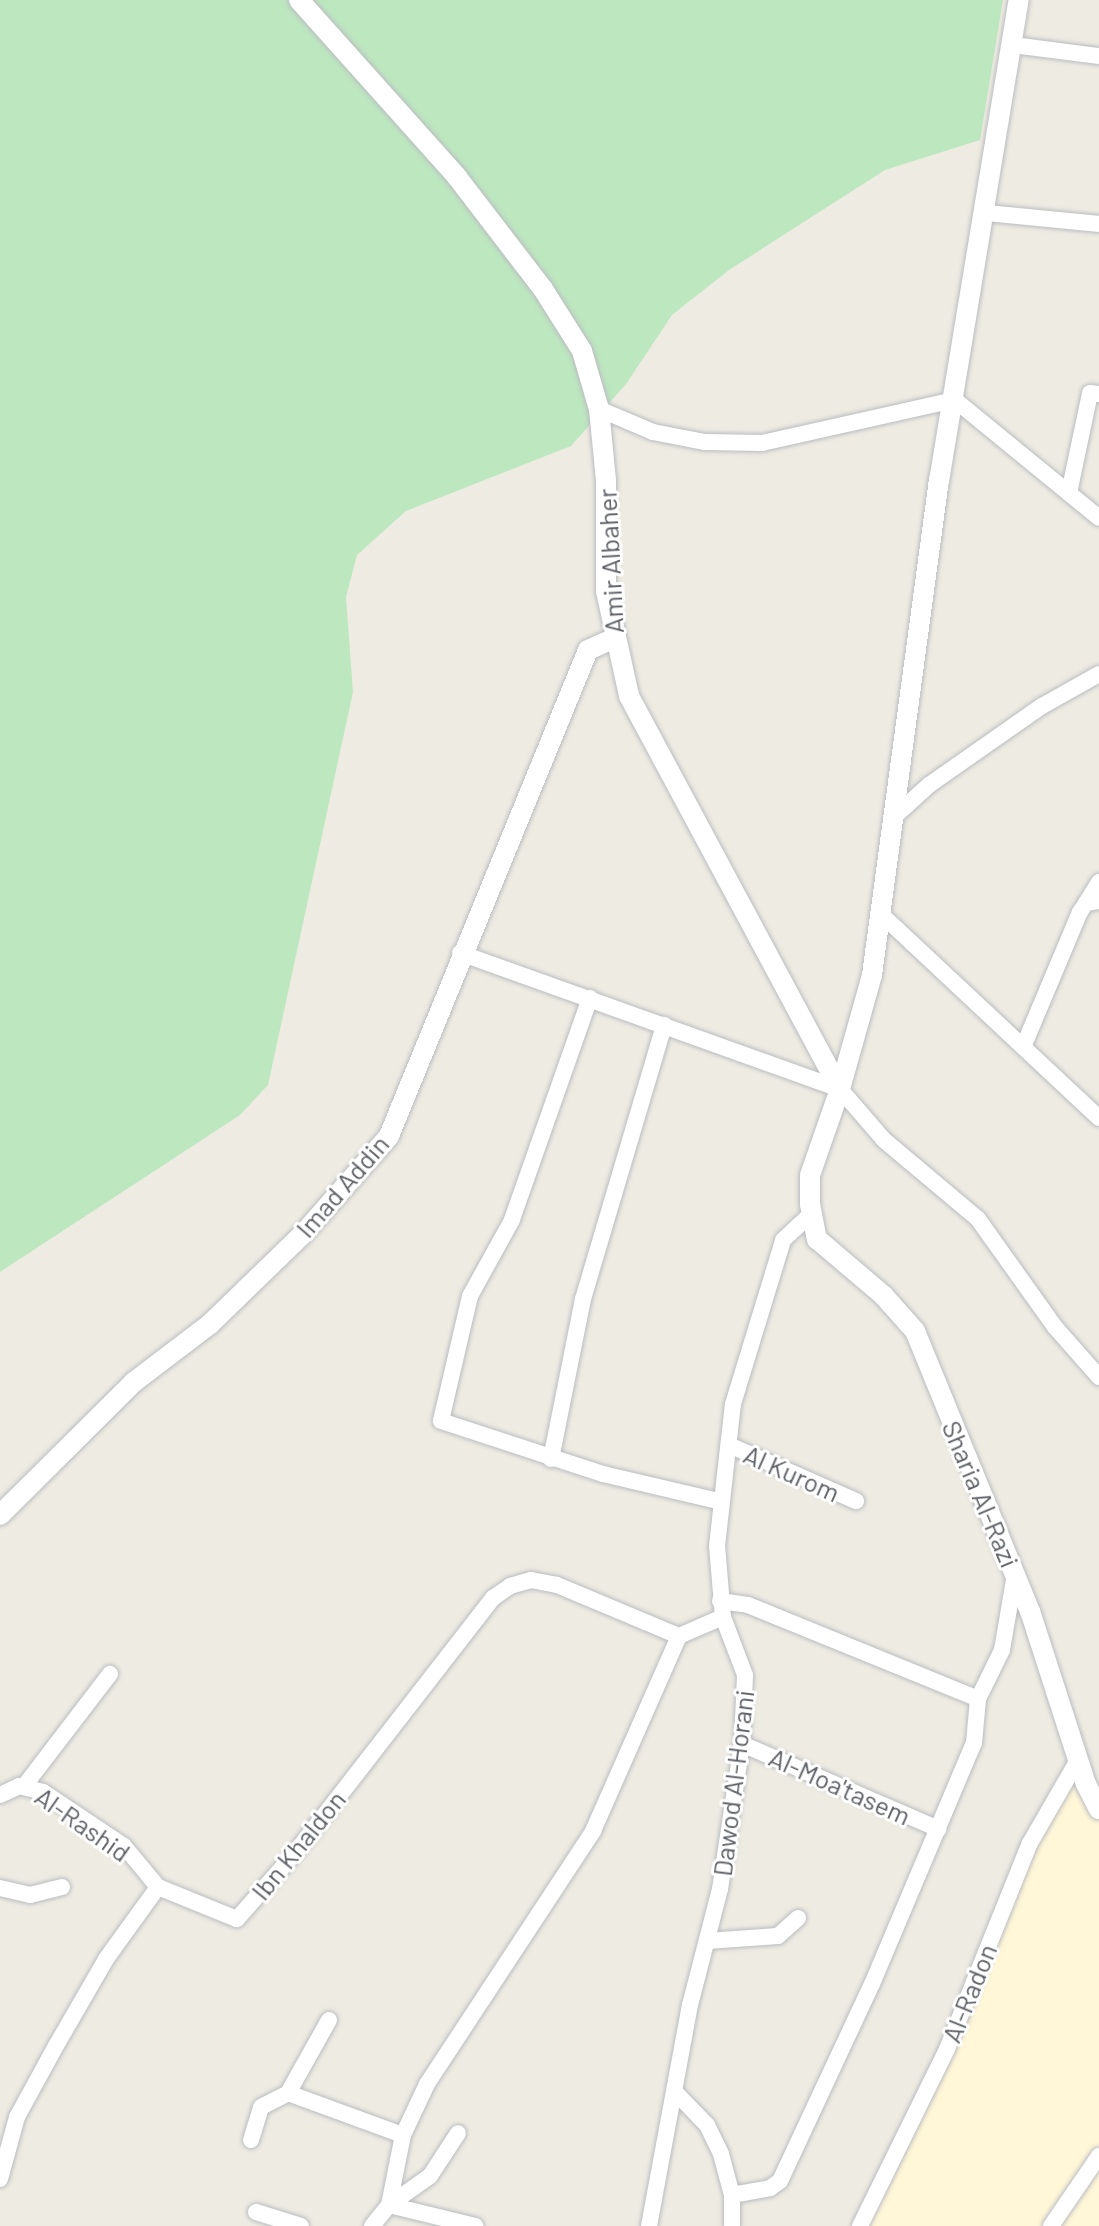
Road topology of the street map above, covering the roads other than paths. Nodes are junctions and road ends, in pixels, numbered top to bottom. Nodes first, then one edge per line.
1 (299, 0) edge
2 (1019, 0) edge
3 (1013, 45) junction
4 (1099, 56) edge
5 (987, 213) junction
6 (1099, 224) edge
7 (1099, 394) edge
8 (955, 400) junction
9 (599, 409) junction
10 (1069, 493) junction
11 (1099, 518) edge
12 (613, 639) junction
13 (1099, 674) edge
14 (896, 815) junction
15 (1099, 882) edge
16 (1093, 902) edge
17 (882, 915) junction
18 (460, 953) junction
19 (590, 998) junction
20 (664, 1025) junction
21 (1024, 1045) junction
22 (840, 1089) junction
23 (1099, 1118) edge
24 (811, 1214) junction
25 (1099, 1377) edge
26 (729, 1445) junction
27 (551, 1459) junction
28 (856, 1501) dead end
29 (722, 1502) junction
30 (0, 1515) edge
31 (1015, 1574) junction
32 (721, 1609) junction
33 (679, 1636) junction
34 (110, 1674) dead end
35 (978, 1699) junction
36 (742, 1744) junction
37 (1078, 1760) junction
38 (25, 1785) junction
39 (0, 1795) edge
40 (1099, 1809) edge
41 (938, 1829) junction
42 (62, 1887) dead end
43 (158, 1887) junction
44 (0, 1888) edge
45 (798, 1918) dead end
46 (707, 1941) junction
47 (329, 2020) dead end
48 (288, 2093) junction
49 (676, 2093) junction
50 (458, 2133) dead end
51 (403, 2135) junction
52 (251, 2140) dead end
53 (1099, 2156) edge
54 (0, 2179) edge
55 (732, 2195) junction
56 (389, 2205) junction
57 (256, 2212) dead end
58 (301, 2226) edge
59 (372, 2226) edge
60 (475, 2226) edge
61 (649, 2226) edge
62 (732, 2226) edge
63 (860, 2226) edge
64 (1051, 2226) edge

1 - 9 street, Amir Albaher
2 - 3 street
3 - 4 street
3 - 5 street
5 - 6 street
5 - 8 street
7 - 10 street
8 - 9 street
8 - 10 street
8 - 14 street
9 - 12 street, Amir Albaher
10 - 11 street
12 - 18 street, Imad Addin
12 - 22 street, Amir Albaher
13 - 14 street
14 - 17 street
15 - 16 street
16 - 21 street
17 - 21 street
17 - 22 street
18 - 19 street
18 - 30 street, Imad Addin
19 - 20 street
19 - 27 street
20 - 22 street
20 - 27 street
21 - 23 street
22 - 24 street
22 - 25 street
24 - 26 street, Dawod Al-Horani
24 - 31 street, Sharia Al-Razi
26 - 28 street, Al Kurom
26 - 29 street, Dawod Al-Horani
27 - 29 street
29 - 32 street, Dawod Al-Horani
31 - 35 street
31 - 37 street, Sharia Al-Razi
32 - 33 street
32 - 35 street
32 - 36 street, Dawod Al-Horani
33 - 43 street, Ibn Khaldon
33 - 51 street
34 - 38 street
35 - 41 street
36 - 41 street, Al-Moa'tasem
36 - 46 street, Dawod Al-Horani
37 - 40 street, Sharia Al-Razi
37 - 63 street, Al-Radon
38 - 39 street, Al-Rashid
38 - 43 street, Al-Rashid
41 - 55 street
42 - 44 street
43 - 54 street
45 - 46 street
46 - 49 street, Dawod Al-Horani
47 - 48 street
48 - 51 street
48 - 52 street
49 - 55 street
49 - 61 street, Dawod Al-Horani
50 - 56 street
51 - 56 street
53 - 64 street
55 - 62 street
56 - 59 street
56 - 60 street
57 - 58 street

